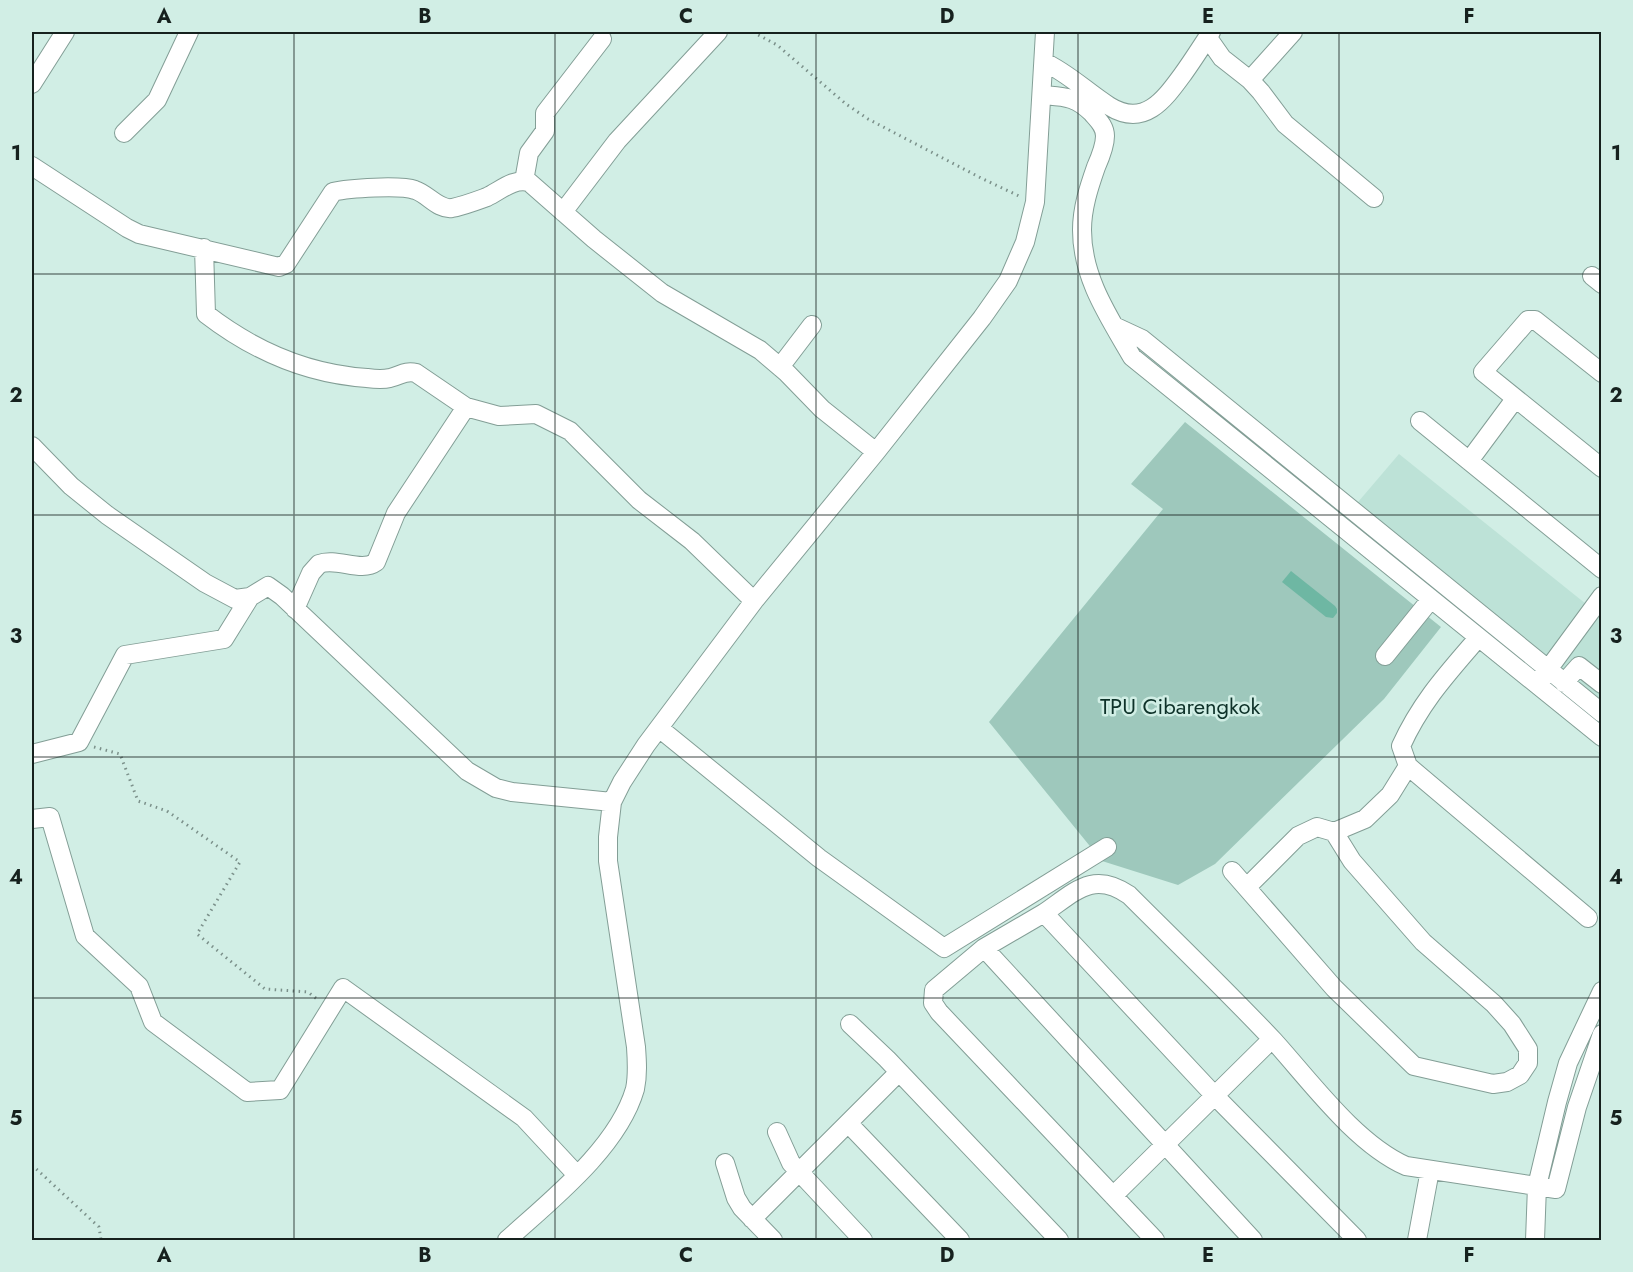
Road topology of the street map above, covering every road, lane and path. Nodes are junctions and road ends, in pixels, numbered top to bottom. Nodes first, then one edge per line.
1 (65, 32) edge
2 (189, 32) edge
3 (718, 32) edge
4 (753, 32) edge
5 (1045, 32) edge
6 (1293, 32) edge
7 (1209, 35) edge
8 (602, 39) dead end
9 (1044, 62) junction
10 (1250, 80) junction
11 (32, 84) edge
12 (1042, 95) junction
13 (124, 133) dead end
14 (32, 166) edge
15 (524, 181) junction
16 (1374, 198) dead end
17 (1035, 202) junction
18 (563, 212) junction
19 (204, 248) junction
20 (812, 325) dead end
21 (1114, 326) junction
22 (780, 367) junction
23 (1602, 373) edge
24 (1515, 399) junction
25 (466, 407) junction
26 (1420, 421) dead end
27 (32, 446) edge
28 (876, 452) junction
29 (1469, 461) junction
30 (1602, 468) edge
31 (1417, 563) junction
32 (1602, 568) edge
33 (1405, 578) junction
34 (1602, 596) edge
35 (250, 597) junction
36 (1431, 599) junction
37 (754, 601) junction
38 (295, 609) junction
39 (1478, 638) junction
40 (1385, 656) dead end
41 (1542, 678) junction
42 (1564, 683) junction
43 (1602, 684) edge
44 (1602, 713) edge
45 (659, 728) junction
46 (1602, 737) edge
47 (79, 742) junction
48 (32, 754) edge
49 (1408, 766) junction
50 (612, 802) junction
51 (32, 819) edge
52 (1334, 832) junction
53 (1107, 847) dead end
54 (1232, 871) dead end
55 (1247, 887) junction
56 (1044, 913) junction
57 (1588, 918) dead end
58 (984, 948) junction
59 (1602, 992) edge
60 (330, 1009) junction
61 (850, 1024) dead end
62 (1602, 1034) edge
63 (1272, 1039) junction
64 (899, 1072) junction
65 (1215, 1096) junction
66 (848, 1123) junction
67 (777, 1132) dead end
68 (1163, 1145) junction
69 (725, 1163) dead end
70 (32, 1165) edge
71 (1430, 1170) junction
72 (799, 1172) junction
73 (577, 1175) junction
74 (1537, 1186) junction
75 (1113, 1196) junction
76 (752, 1219) junction
77 (1050, 1238) edge
78 (101, 1240) edge
79 (507, 1240) edge
80 (772, 1240) edge
81 (863, 1240) edge
82 (960, 1240) edge
83 (1155, 1240) edge
84 (1252, 1240) edge
85 (1357, 1240) edge
86 (1417, 1240) edge
87 (1535, 1240) edge

1 - 11 street
2 - 13 street
3 - 18 street
4 - 17 path
5 - 9 street
6 - 10 street
7 - 9 street
7 - 10 street
8 - 15 street
9 - 12 street
10 - 16 street
12 - 17 street
12 - 21 street
14 - 19 street
15 - 18 street
15 - 19 street
17 - 28 street
18 - 22 street
19 - 25 street
20 - 22 street
21 - 31 street
21 - 33 street
22 - 28 street
23 - 24 street
24 - 29 street
24 - 30 street
25 - 37 street
25 - 38 street
26 - 29 street
27 - 35 street
28 - 37 street
29 - 32 street
31 - 33 street
31 - 41 street
33 - 36 street
34 - 41 street
35 - 38 street
35 - 47 street
36 - 39 street
36 - 40 street
37 - 45 street
38 - 50 street
39 - 41 street
39 - 49 street
41 - 42 street
41 - 46 street
42 - 43 street
42 - 44 street
45 - 50 street
45 - 53 street
47 - 48 street
47 - 60 path
49 - 52 street
49 - 57 street
50 - 73 street
51 - 60 street
52 - 55 street
52 - 55 street
54 - 55 street
56 - 58 street
56 - 63 street
56 - 65 street
58 - 68 street
58 - 75 street
59 - 74 street
60 - 73 street
61 - 64 street
62 - 74 street
63 - 65 street
63 - 71 street
64 - 66 street
64 - 77 street
65 - 68 street
65 - 85 street
66 - 72 street
66 - 82 street
67 - 72 street
68 - 75 street
68 - 84 street
69 - 76 street
70 - 78 path
71 - 74 street
71 - 86 street
72 - 76 street
72 - 81 street
73 - 79 street
74 - 87 street
75 - 83 street
76 - 80 street

